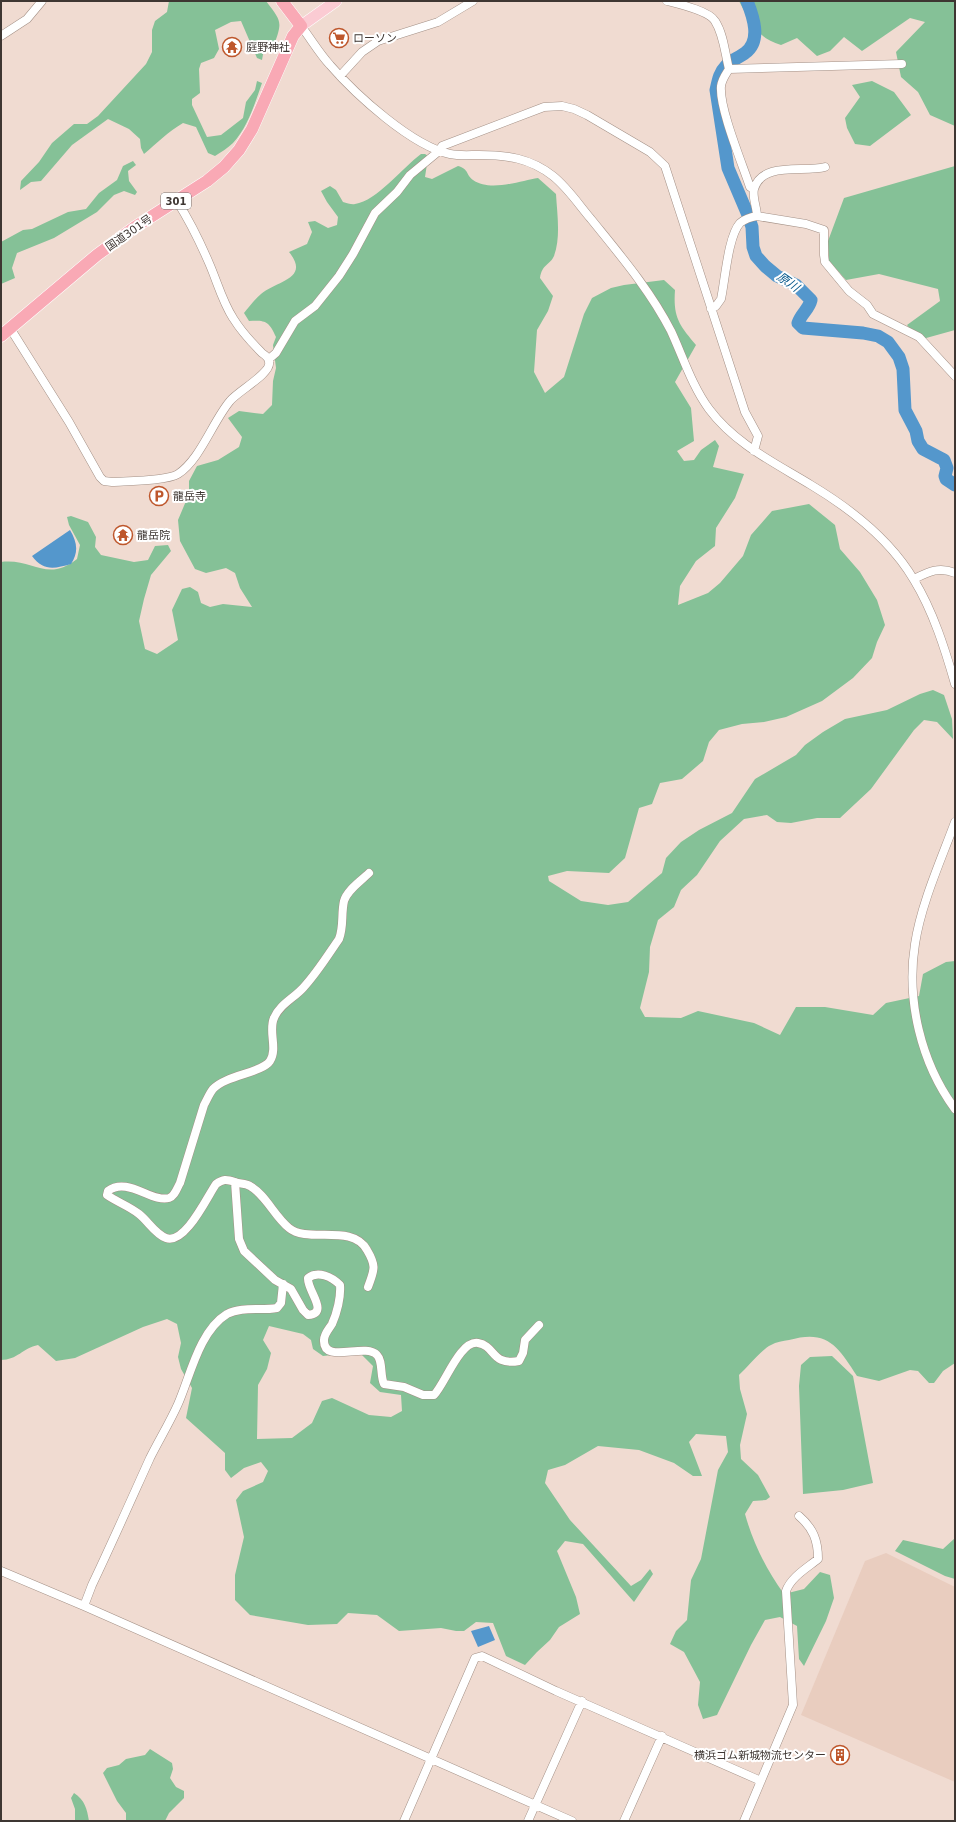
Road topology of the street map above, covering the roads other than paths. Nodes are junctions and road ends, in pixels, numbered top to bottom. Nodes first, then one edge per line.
1 (42, 1) edge
2 (282, 1) edge
3 (336, 1) edge
4 (473, 1) edge
5 (667, 1) edge
6 (301, 26) junction
7 (1, 36) edge
8 (902, 64) dead end
9 (728, 66) junction
10 (340, 76) junction
11 (439, 151) junction
12 (825, 167) dead end
13 (754, 189) junction
14 (177, 201) junction
15 (751, 218) junction
16 (711, 309) junction
17 (6, 332) edge
18 (269, 360) junction
19 (955, 376) edge
20 (754, 451) junction
21 (955, 573) edge
22 (914, 579) junction
23 (955, 684) edge
24 (955, 822) edge
25 (369, 874) dead end
26 (955, 1108) edge
27 (235, 1182) junction
28 (282, 1284) junction
29 (368, 1287) dead end
30 (539, 1325) dead end
31 (799, 1516) dead end
32 (1, 1572) edge
33 (84, 1606) junction
34 (582, 1701) junction
35 (662, 1736) junction
36 (431, 1759) junction
37 (761, 1781) junction
38 (535, 1805) junction
39 (404, 1821) edge
40 (528, 1821) edge
41 (572, 1821) edge
42 (624, 1821) edge
43 (744, 1821) edge

1 - 7 street
2 - 6 highway
3 - 6 main road
4 - 10 street
5 - 9 street
6 - 10 street
6 - 14 highway, 国道301号 / 301
8 - 9 street
9 - 13 street
10 - 11 street
11 - 16 street
11 - 18 street
11 - 20 street
12 - 13 street
13 - 15 street
14 - 17 highway, 国道301号 / 301
14 - 18 street
15 - 16 street
15 - 19 street
16 - 20 street
17 - 18 street
20 - 22 street
21 - 22 street
22 - 23 street
24 - 26 street
25 - 27 street
27 - 28 street
27 - 29 street
28 - 30 street
28 - 33 street
31 - 37 street
32 - 33 street
33 - 36 street
34 - 35 street
34 - 36 street
34 - 38 street
35 - 37 street
35 - 42 street
36 - 38 street
36 - 39 street
37 - 43 street
38 - 40 street
38 - 41 street

